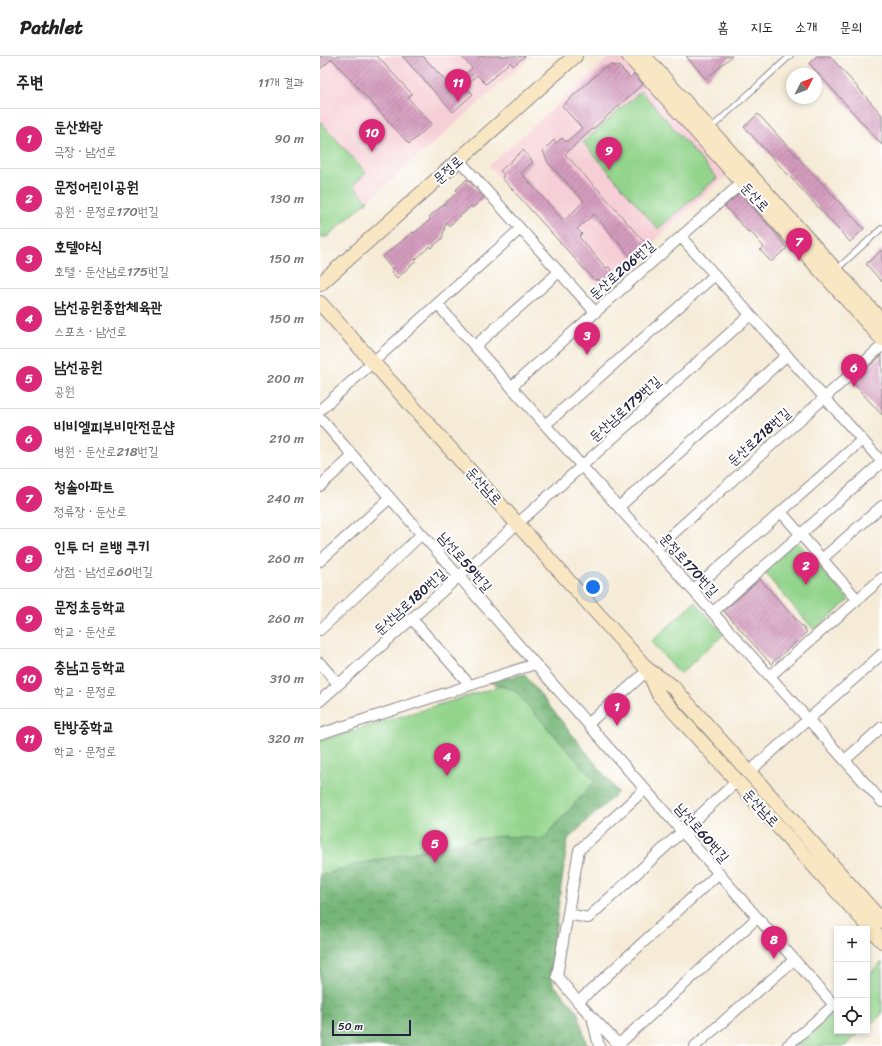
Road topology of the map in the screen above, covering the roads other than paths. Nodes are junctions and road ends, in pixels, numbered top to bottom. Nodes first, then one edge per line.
1 (575, 56) edge
2 (629, 56) edge
3 (644, 56) edge
4 (790, 56) edge
5 (705, 133) junction
6 (459, 160) junction
7 (746, 179) junction
8 (882, 228) edge
9 (520, 229) junction
10 (681, 237) junction
11 (559, 272) junction
12 (831, 274) junction
13 (715, 275) junction
14 (320, 284) edge
15 (320, 303) edge
16 (437, 304) junction
17 (595, 312) junction
18 (750, 315) junction
19 (882, 322) edge
20 (882, 339) edge
21 (475, 346) junction
22 (882, 346) edge
23 (787, 356) junction
24 (373, 362) junction
25 (511, 387) junction
26 (824, 397) junction
27 (320, 410) edge
28 (320, 418) edge
29 (545, 425) junction
30 (862, 440) junction
31 (353, 456) junction
32 (882, 462) edge
33 (582, 466) junction
34 (320, 486) edge
35 (390, 498) junction
36 (882, 506) edge
37 (619, 507) junction
38 (781, 512) junction
39 (518, 524) junction
40 (422, 534) junction
41 (800, 534) junction
42 (656, 549) junction
43 (822, 559) junction
44 (320, 561) edge
45 (459, 577) junction
46 (882, 578) edge
47 (693, 590) junction
48 (857, 599) junction
49 (713, 612) junction
50 (412, 619) junction
51 (320, 630) edge
52 (882, 654) edge
53 (320, 663) edge
54 (535, 664) junction
55 (648, 670) junction
56 (770, 676) junction
57 (338, 684) junction
58 (470, 685) junction
59 (320, 701) edge
60 (808, 719) junction
61 (588, 724) junction
62 (882, 727) edge
63 (321, 731) edge
64 (845, 760) junction
65 (749, 772) junction
66 (737, 781) junction
67 (644, 789) junction
68 (882, 800) edge
69 (682, 832) junction
70 (718, 873) junction
71 (568, 914) junction
72 (757, 918) junction
73 (882, 921) edge
74 (882, 941) edge
75 (794, 960) junction
76 (578, 1002) junction
77 (592, 1017) junction
78 (619, 1045) edge
79 (599, 1046) edge
80 (695, 1046) edge
81 (787, 1046) edge

1 - 6 main road, 문정로
2 - 5 main road, 둔산로
3 - 5 main road, 둔산로
4 - 5 lane
5 - 7 main road, 둔산로
6 - 9 street
6 - 14 main road, 문정로
7 - 10 street, 둔산로206번길
7 - 12 main road, 둔산로
8 - 12 lane
9 - 11 street
9 - 16 street
10 - 13 street
10 - 17 street, 둔산로206번길
11 - 17 street
11 - 21 street
12 - 19 main road, 둔산로
12 - 20 main road, 둔산로
13 - 18 street
13 - 29 street
15 - 24 main road, 둔산남로
16 - 21 street, 문정로170번길
16 - 24 street
17 - 25 street, 둔산로206번길
18 - 23 street
18 - 33 street, 둔산남로179번길
21 - 25 street, 문정로170번길
22 - 26 street, 둔산로218번길
23 - 26 street
23 - 37 street
24 - 27 street
24 - 39 main road, 둔산남로
25 - 29 street, 문정로170번길
26 - 30 street
26 - 42 street, 둔산로218번길
28 - 31 street, 남선로59번길
29 - 33 street, 문정로170번길
30 - 32 street
30 - 38 street
31 - 34 street
31 - 35 street, 남선로59번길
32 - 41 street
33 - 37 street, 문정로170번길
33 - 39 street, 둔산남로179번길
35 - 40 street, 남선로59번길
35 - 44 street
36 - 43 street
37 - 42 street, 문정로170번길
38 - 41 street
38 - 47 street
39 - 45 street, 둔산남로180번길
39 - 55 main road, 둔산남로
40 - 45 street, 남선로59번길
40 - 51 street
41 - 43 street
41 - 49 street
42 - 47 street, 문정로170번길
43 - 48 street
45 - 50 street, 둔산남로180번길
45 - 54 street, 남선로59번길
46 - 48 street
47 - 49 street, 문정로170번길
48 - 56 street
49 - 56 street, 문정로170번길
50 - 57 street, 둔산남로180번길
50 - 58 street
52 - 60 street
53 - 57 street
54 - 58 street
54 - 61 street, 남선로59번길
55 - 61 street
55 - 65 main road, 둔산남로
55 - 66 main road, 둔산남로
56 - 60 street, 문정로170번길
57 - 59 street, 둔산남로180번길
58 - 63 street
60 - 64 street, 문정로170번길
60 - 65 street
61 - 67 street, 남선로60번길
62 - 64 street
64 - 68 street, 문정로170번길
65 - 73 main road, 둔산남로
66 - 69 street
66 - 74 main road, 둔산남로
67 - 69 street, 남선로60번길
67 - 71 street
69 - 70 street, 남선로60번길
69 - 71 street
70 - 72 street, 남선로60번길
70 - 76 street
71 - 76 street
72 - 75 street, 남선로60번길
72 - 78 street
75 - 80 street
75 - 81 street, 남선로60번길
76 - 77 street
77 - 78 street
77 - 79 street

